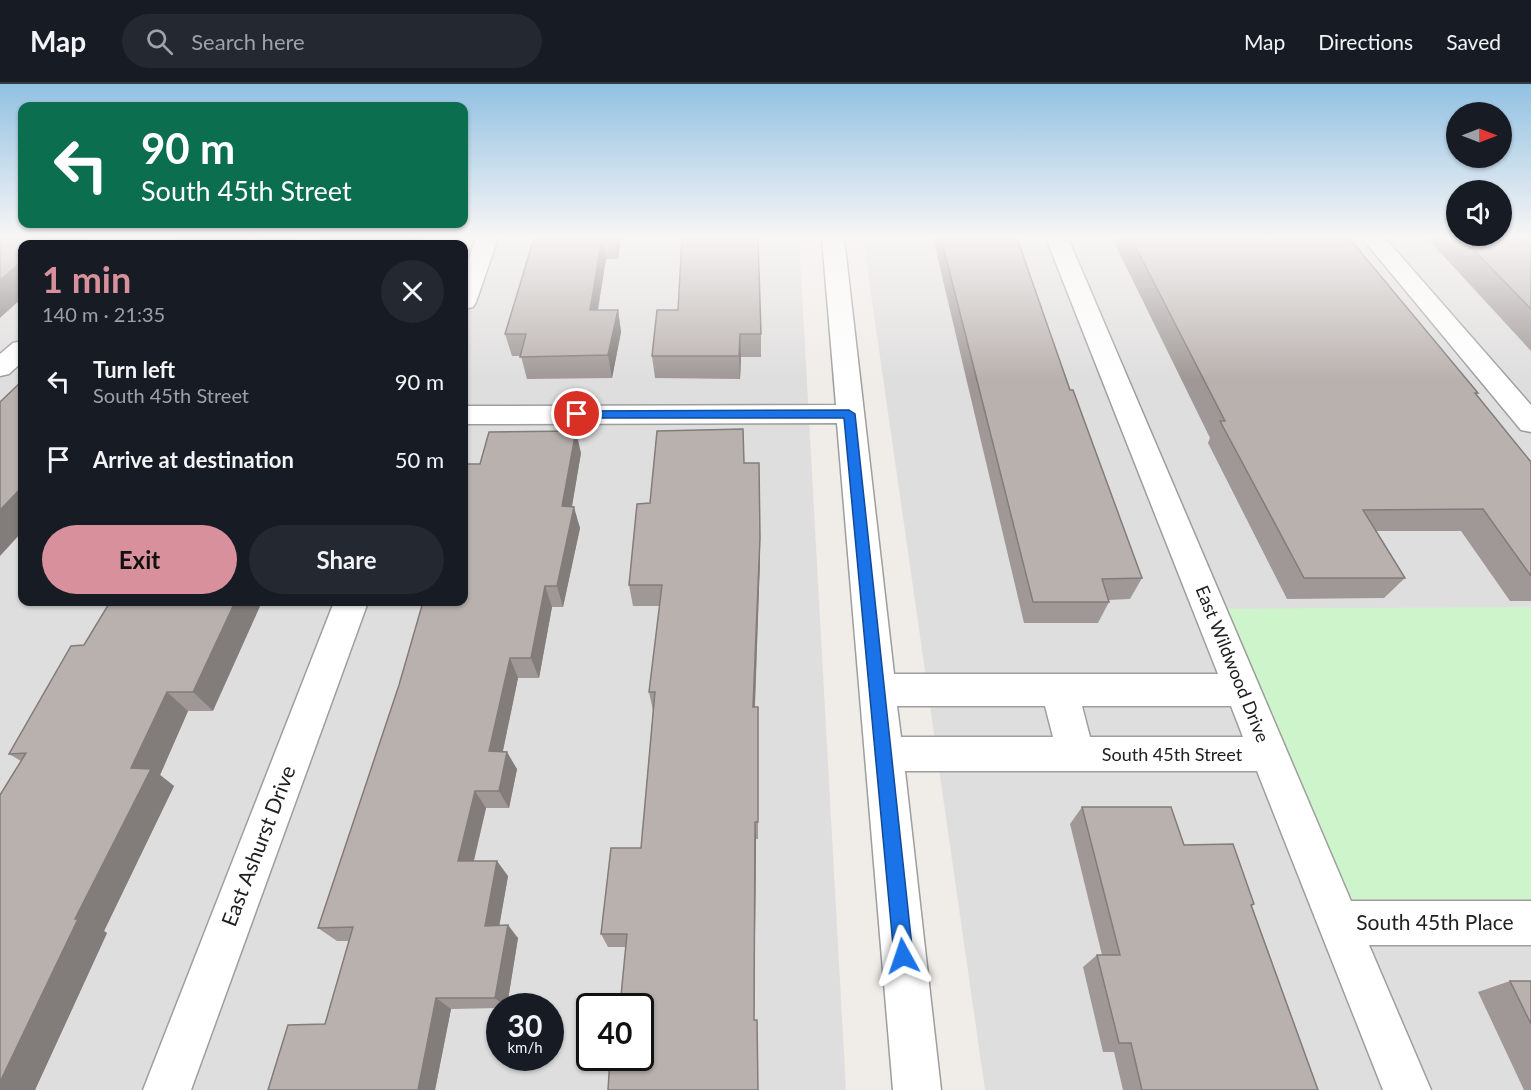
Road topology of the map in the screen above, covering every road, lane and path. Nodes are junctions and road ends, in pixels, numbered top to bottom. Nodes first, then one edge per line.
1 (837, 285) edge
2 (1076, 285) edge
3 (1413, 285) edge
4 (18, 353) edge
5 (0, 369) edge
6 (849, 414) junction
7 (468, 415) edge
8 (1531, 423) edge
9 (349, 606) edge
10 (877, 690) junction
11 (1243, 690) junction
12 (1060, 691) junction
13 (884, 754) junction
14 (1076, 754) junction
15 (1269, 754) junction
16 (1339, 923) junction
17 (1531, 923) edge
18 (167, 1090) edge
19 (917, 1090) edge
20 (1407, 1090) edge

1 - 6 street
2 - 11 street, East Wildwood Drive
3 - 8 street
4 - 5 street
6 - 7 street
6 - 10 street
9 - 18 street, East Ashurst Drive
10 - 12 street
10 - 13 street
11 - 12 street
11 - 15 street, East Wildwood Drive
12 - 14 street, South 45th Street
13 - 14 street, South 45th Street
13 - 19 street
14 - 15 street, South 45th Street
15 - 16 street, East Wildwood Drive
16 - 17 street, South 45th Place
16 - 20 street, East Wildwood Drive

